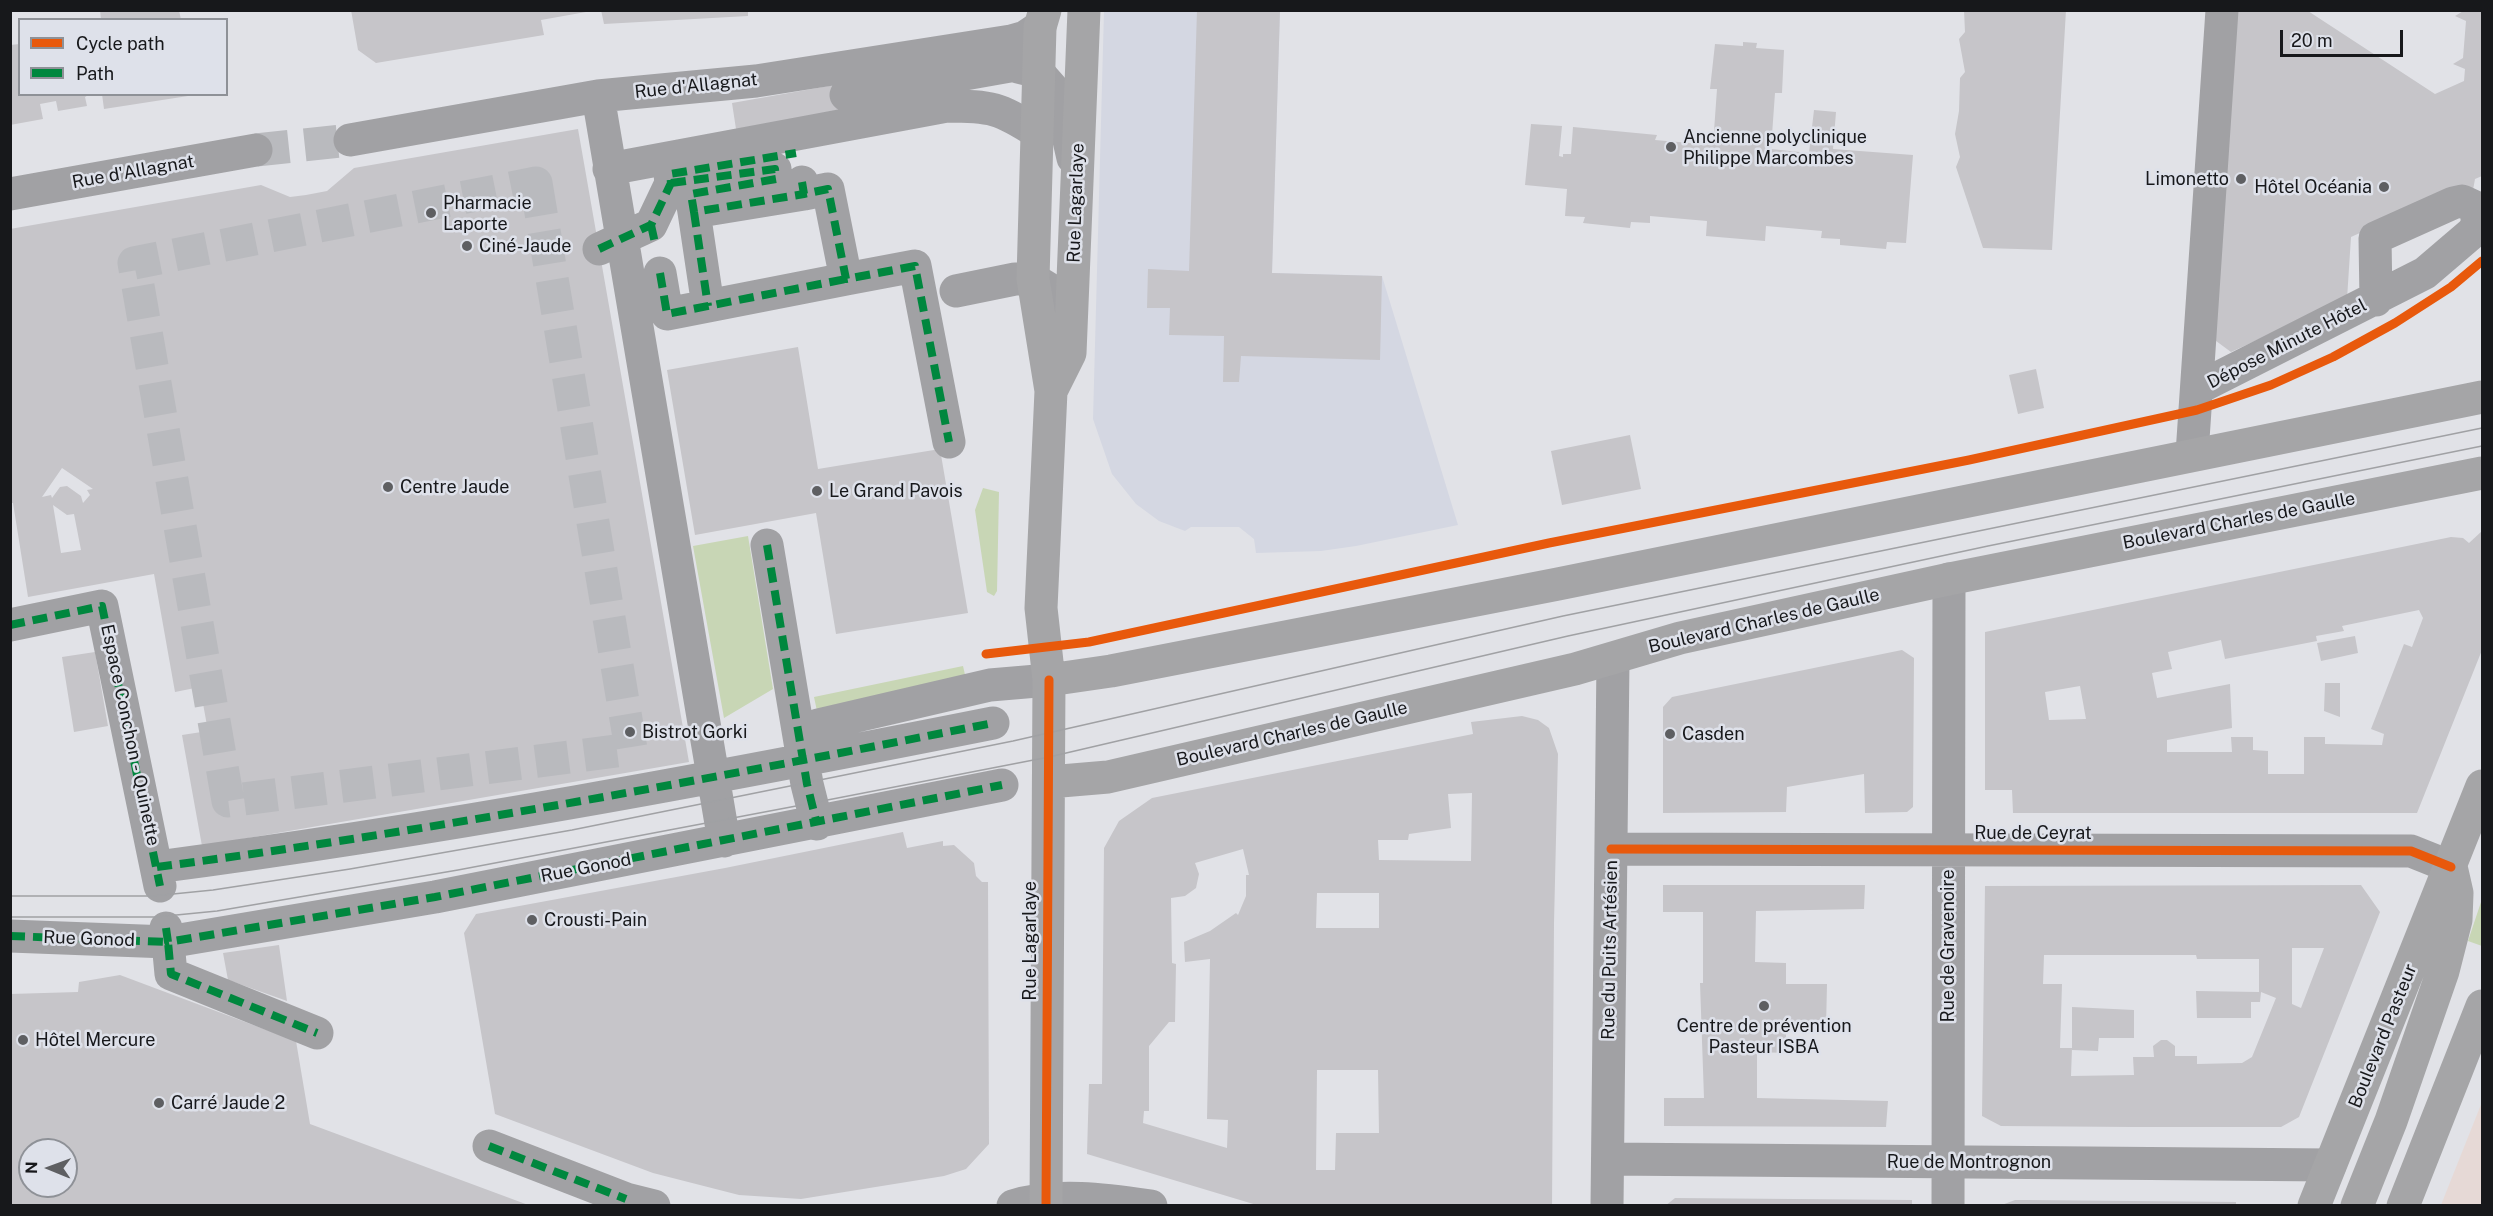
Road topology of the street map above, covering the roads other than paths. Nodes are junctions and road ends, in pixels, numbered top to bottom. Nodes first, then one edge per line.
1 (1084, 10) edge
2 (2222, 10) edge
3 (1043, 19) edge
4 (1024, 69) junction
5 (846, 95) dead end
6 (597, 96) junction
7 (1037, 132) junction
8 (350, 140) tunnel mouth
9 (256, 150) tunnel mouth
10 (609, 169) junction
11 (1077, 174) junction
12 (801, 176) junction
13 (671, 183) junction
14 (10, 194) edge
15 (694, 212) junction
16 (610, 244) junction
17 (655, 247) junction
18 (846, 279) junction
19 (1033, 279) junction
20 (956, 291) dead end
21 (2376, 300) dead end
22 (708, 306) junction
23 (1070, 353) junction
24 (2198, 388) junction
25 (1051, 391) junction
26 (2482, 397) edge
27 (949, 442) dead end
28 (2192, 454) junction
29 (2482, 472) edge
30 (767, 545) dead end
31 (1949, 579) junction
32 (10, 625) edge
33 (1613, 659) junction
34 (1049, 680) junction
35 (993, 723) dead end
36 (818, 725) dead end
37 (803, 761) junction
38 (712, 778) junction
39 (1049, 782) junction
40 (1002, 785) dead end
41 (2482, 786) edge
42 (817, 824) junction
43 (724, 841) junction
44 (1611, 849) junction
45 (1948, 849) junction
46 (2451, 867) junction
47 (167, 935) junction
48 (10, 936) edge
49 (2482, 1006) edge
50 (317, 1033) dead end
51 (489, 1146) dead end
52 (1608, 1159) junction
53 (1948, 1162) junction
54 (2330, 1165) junction
55 (640, 1203) edge
56 (1046, 1203) edge
57 (1013, 1206) edge
58 (1151, 1206) edge
59 (1607, 1206) edge
60 (1948, 1206) edge
61 (2314, 1206) edge
62 (2357, 1206) edge
63 (2403, 1206) edge

1 - 11 main road, Rue Lagarlaye
2 - 24 street
3 - 4 main road, Rue Lagarlaye
3 - 6 street, Rue d'Allagnat
4 - 5 street
4 - 7 main road, Rue Lagarlaye
4 - 11 street
6 - 8 street, Rue d'Allagnat
6 - 10 street
7 - 10 street
7 - 19 main road, Rue Lagarlaye
9 - 14 street, Rue d'Allagnat
10 - 16 street
11 - 23 main road, Rue Lagarlaye
12 - 13 street
12 - 15 street
12 - 18 street
13 - 15 street
13 - 17 street
15 - 22 street
16 - 17 street
16 - 38 street
17 - 22 street
18 - 22 street
18 - 27 street
19 - 20 street
19 - 23 street
19 - 25 main road, Rue Lagarlaye
21 - 24 street, Dépose Minute Hôtel
23 - 25 main road, Rue Lagarlaye
24 - 28 street
25 - 34 main road, Rue Lagarlaye
26 - 28 main road
28 - 34 main road
29 - 31 main road, Boulevard Charles de Gaulle
30 - 37 street
31 - 33 main road, Boulevard Charles de Gaulle
31 - 45 street, Rue de Gravenoire
32 - 38 street, Espace Conchon - Quinette
33 - 39 main road, Boulevard Charles de Gaulle
33 - 44 street, Rue du Puits Artésien
34 - 36 street
34 - 39 main road, Rue Lagarlaye
35 - 37 street
37 - 38 street
37 - 42 street
38 - 43 street
39 - 56 main road, Rue Lagarlaye
40 - 42 street, Rue Gonod
41 - 46 main road, Boulevard Pasteur
42 - 43 street, Rue Gonod
43 - 47 street, Rue Gonod
44 - 45 street, Rue de Ceyrat
44 - 52 street, Rue du Puits Artésien
45 - 46 street, Rue de Ceyrat
45 - 53 street, Rue de Gravenoire
46 - 54 main road, Boulevard Pasteur
46 - 62 main road, Boulevard Pasteur
47 - 48 street, Rue Gonod
47 - 50 street
49 - 63 main road
51 - 55 street
52 - 53 street, Rue de Montrognon
52 - 59 street, Rue du Puits Artésien
53 - 54 street, Rue de Montrognon
53 - 60 street, Rue de Gravenoire
54 - 61 main road, Boulevard Pasteur
56 - 57 street
56 - 58 street

